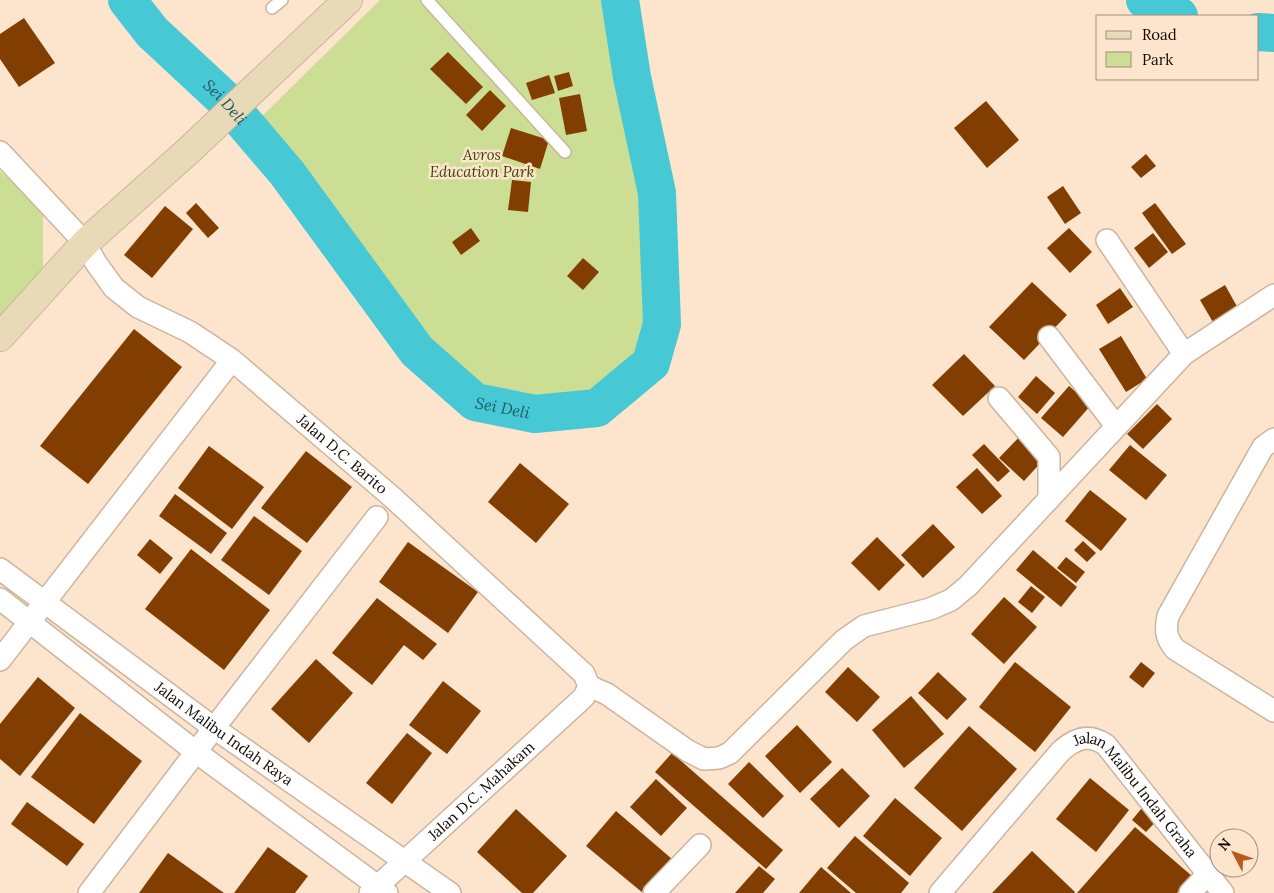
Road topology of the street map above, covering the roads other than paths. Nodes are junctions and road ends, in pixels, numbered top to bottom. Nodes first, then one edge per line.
1 (282, 0) edge
2 (348, 0) edge
3 (427, 0) edge
4 (272, 8) dead end
5 (0, 152) edge
6 (565, 152) dead end
7 (1107, 240) dead end
8 (86, 243) junction
9 (1274, 295) edge
10 (0, 337) edge
11 (1049, 337) dead end
12 (1184, 354) junction
13 (225, 369) dead end
14 (999, 398) dead end
15 (1116, 426) junction
16 (1274, 439) edge
17 (1049, 499) junction
18 (377, 517) dead end
19 (0, 569) edge
20 (0, 599) edge
21 (44, 602) junction
22 (29, 622) junction
23 (0, 660) edge
24 (588, 686) junction
25 (1274, 711) edge
26 (214, 728) junction
27 (196, 752) junction
28 (700, 845) dead end
29 (402, 862) junction
30 (1208, 874) junction
31 (378, 891) edge
32 (89, 893) edge
33 (450, 893) edge
34 (654, 893) edge
35 (940, 893) edge
36 (1190, 893) edge
37 (1223, 893) edge

1 - 4 lane
2 - 8 main road
3 - 6 lane
5 - 8 street, Jalan D.C. Barito
7 - 12 street
8 - 10 main road
8 - 24 street, Jalan D.C. Barito
9 - 12 street
11 - 15 street
12 - 15 street
13 - 21 street
14 - 17 street
15 - 17 street
16 - 25 street
17 - 24 street
18 - 26 street
19 - 21 street, Jalan Malibu Indah Raya
20 - 22 street, Jalan Malibu Indah Raya
21 - 22 street
21 - 26 street, Jalan Malibu Indah Raya
22 - 23 street
22 - 27 street, Jalan Malibu Indah Raya
24 - 29 street, Jalan D.C. Mahakam
26 - 27 street
26 - 29 street, Jalan Malibu Indah Raya
27 - 31 street, Jalan Malibu Indah Raya
27 - 32 street
28 - 34 street
29 - 31 street, Jalan D.C. Mahakam
29 - 33 street, Jalan Malibu Indah Raya
30 - 35 street, Jalan Malibu Indah Graha
30 - 36 street
30 - 37 street, Jalan Malibu Indah Graha

